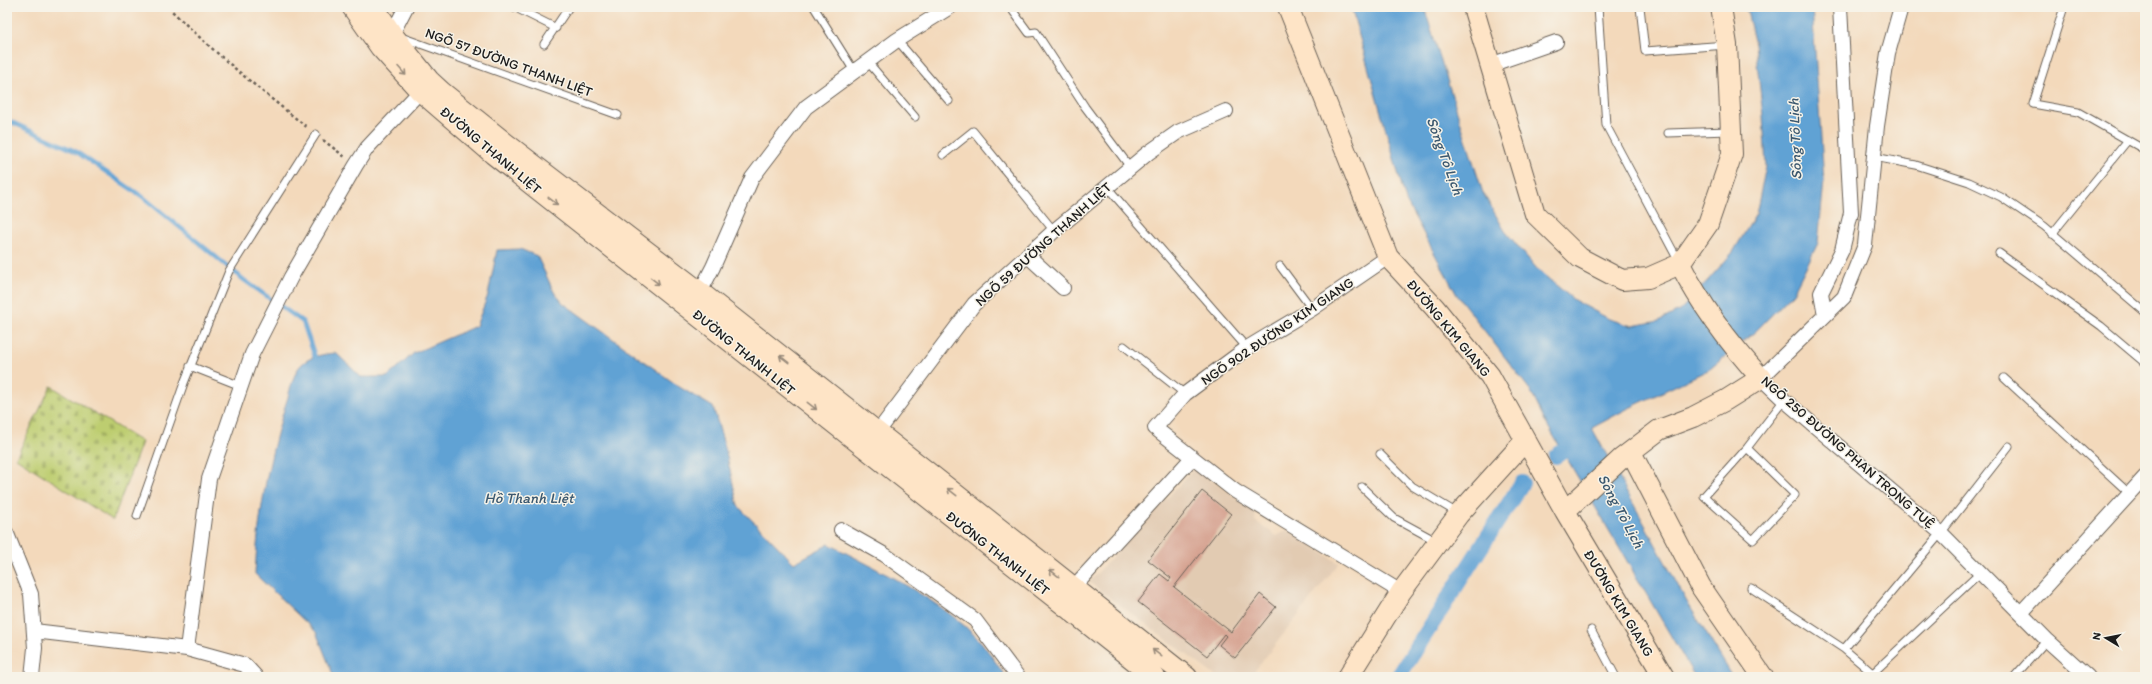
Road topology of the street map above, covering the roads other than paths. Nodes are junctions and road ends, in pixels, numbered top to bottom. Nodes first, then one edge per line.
1 (352, 7) edge
2 (374, 7) edge
3 (406, 7) edge
4 (514, 7) edge
5 (569, 7) edge
6 (814, 7) edge
7 (950, 7) edge
8 (1010, 7) edge
9 (1288, 7) edge
10 (1473, 7) edge
11 (1598, 7) edge
12 (1640, 7) edge
13 (1722, 7) edge
14 (1840, 7) edge
15 (1901, 7) edge
16 (2064, 7) edge
17 (2143, 7) edge
18 (2145, 10) edge
19 (556, 28) junction
20 (386, 40) junction
21 (897, 40) junction
22 (1556, 42) dead end
23 (544, 44) dead end
24 (1727, 45) junction
25 (867, 61) junction
26 (1490, 65) junction
27 (854, 71) junction
28 (425, 85) junction
29 (949, 101) dead end
30 (1226, 111) dead end
31 (618, 115) dead end
32 (914, 117) dead end
33 (1731, 131) junction
34 (1668, 132) dead end
35 (316, 134) road end
36 (2128, 140) junction
37 (2145, 150) edge
38 (943, 155) dead end
39 (1874, 157) junction
40 (1130, 167) junction
41 (1107, 187) junction
42 (1054, 231) junction
43 (2052, 234) junction
44 (1999, 253) dead end
45 (1028, 255) junction
46 (1388, 257) junction
47 (1680, 264) junction
48 (1280, 266) dead end
49 (1063, 288) dead end
50 (700, 292) junction
51 (1312, 309) junction
52 (2145, 312) edge
53 (1825, 315) junction
54 (1124, 346) dead end
55 (1247, 348) junction
56 (2145, 363) edge
57 (190, 366) junction
58 (1761, 378) junction
59 (2004, 378) dead end
60 (241, 386) junction
61 (1185, 394) junction
62 (1784, 400) junction
63 (877, 433) junction
64 (1525, 441) junction
65 (2008, 446) dead end
66 (1747, 448) junction
67 (1380, 454) dead end
68 (1626, 456) junction
69 (1192, 458) junction
70 (2145, 477) edge
71 (1362, 487) dead end
72 (2130, 494) junction
73 (1565, 511) junction
74 (1459, 514) junction
75 (137, 516) dead end
76 (841, 530) dead end
77 (1942, 533) junction
78 (7, 534) edge
79 (1438, 542) junction
80 (1980, 573) junction
81 (1074, 588) junction
82 (1751, 588) dead end
83 (1401, 592) junction
84 (2021, 613) junction
85 (1591, 630) dead end
86 (34, 631) junction
87 (2047, 640) junction
88 (187, 648) junction
89 (1844, 649) junction
90 (1656, 674) edge
91 (1875, 675) edge
92 (32, 677) edge
93 (256, 677) edge
94 (1018, 677) edge
95 (1155, 677) edge
96 (1187, 677) edge
97 (1348, 677) edge
98 (1616, 677) edge
99 (1763, 677) edge
100 (2014, 677) edge
101 (2088, 677) edge

1 - 20 street, ĐƯỜNG THANH LIỆT
2 - 20 street
3 - 20 street
4 - 19 lane
5 - 19 lane
6 - 27 lane
7 - 21 street
8 - 40 lane
9 - 46 street, ĐƯỜNG KIM GIANG
10 - 26 street
11 - 47 lane
12 - 24 lane
13 - 24 street
14 - 53 street
15 - 39 street
16 - 36 lane
17 - 18 lane
19 - 23 lane
20 - 28 street, ĐƯỜNG THANH LIỆT
20 - 31 lane, NGÕ 57 ĐƯỜNG THANH LIỆT
21 - 25 street
21 - 29 lane
22 - 26 street
24 - 33 street
25 - 27 street
25 - 32 lane
26 - 47 street
27 - 50 street
28 - 50 street, ĐƯỜNG THANH LIỆT
28 - 60 street
28 -> 95 street, ĐƯỜNG THANH LIỆT
30 - 40 street, NGÕ 59 ĐƯỜNG THANH LIỆT
33 - 34 lane
33 - 47 street
35 - 57 lane
36 - 37 lane
36 - 43 lane
38 - 42 lane
39 - 43 lane
39 - 53 street
40 - 41 street, NGÕ 59 ĐƯỜNG THANH LIỆT
41 - 42 street, NGÕ 59 ĐƯỜNG THANH LIỆT
41 - 55 lane
42 - 45 street, NGÕ 59 ĐƯỜNG THANH LIỆT
43 - 52 lane
44 - 56 lane
45 - 49 street
45 - 63 street, NGÕ 59 ĐƯỜNG THANH LIỆT
46 - 51 street, NGÕ 902 ĐƯỜNG KIM GIANG
46 - 64 street, ĐƯỜNG KIM GIANG
47 - 58 street, NGÕ 250 ĐƯỜNG PHAN TRỌNG TUỆ
48 - 51 lane
63 -> 50 street, ĐƯỜNG THANH LIỆT
51 - 55 street, NGÕ 902 ĐƯỜNG KIM GIANG
53 - 58 street
54 - 61 lane
55 - 61 street, NGÕ 902 ĐƯỜNG KIM GIANG
57 - 60 lane
57 - 75 lane
58 - 62 street, NGÕ 250 ĐƯỜNG PHAN TRỌNG TUỆ
58 - 68 street
59 - 72 lane
60 - 88 street
61 - 69 street, NGÕ 902 ĐƯỜNG KIM GIANG
62 - 66 lane
62 - 77 street, NGÕ 250 ĐƯỜNG PHAN TRỌNG TUỆ
81 -> 63 street, ĐƯỜNG THANH LIỆT
64 - 73 street, ĐƯỜNG KIM GIANG
64 - 74 street
65 - 77 lane
66 - 66 lane
67 - 74 lane
68 - 73 street
68 - 99 street
69 - 81 street
69 - 83 street
70 - 72 street
71 - 79 lane
72 - 84 street
73 - 90 street, ĐƯỜNG KIM GIANG
74 - 79 street
76 - 94 street
77 - 80 street, NGÕ 250 ĐƯỜNG PHAN TRỌNG TUỆ
77 - 89 lane
78 - 86 street
79 - 83 street
80 - 84 street, NGÕ 250 ĐƯỜNG PHAN TRỌNG TUỆ
80 - 91 lane
96 -> 81 street, ĐƯỜNG THANH LIỆT
82 - 89 lane
83 - 97 street
84 - 87 street, NGÕ 250 ĐƯỜNG PHAN TRỌNG TUỆ
85 - 98 lane
86 - 88 street
86 - 92 street
87 - 100 lane
87 - 101 street, NGÕ 250 ĐƯỜNG PHAN TRỌNG TUỆ
88 - 93 street
89 - 91 lane

